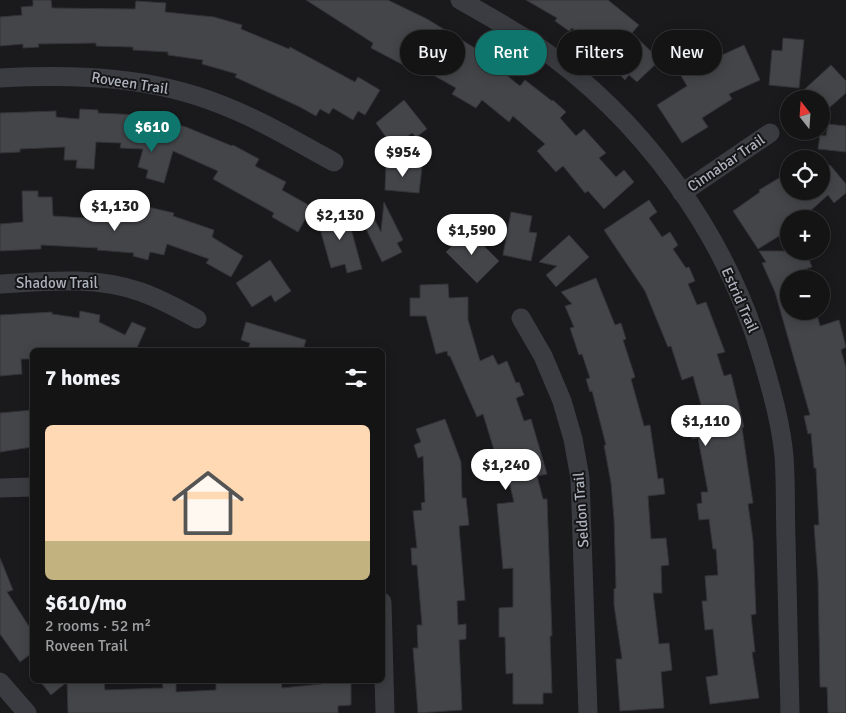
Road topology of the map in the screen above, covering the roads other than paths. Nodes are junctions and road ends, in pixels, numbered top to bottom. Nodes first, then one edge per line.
1 (460, 0) edge
2 (0, 78) edge
3 (770, 133) dead end
4 (334, 162) dead end
5 (682, 193) junction
6 (0, 284) edge
7 (521, 318) dead end
8 (197, 319) dead end
9 (30, 487) edge
10 (0, 488) edge
11 (0, 682) edge
12 (384, 683) edge
13 (27, 713) edge
14 (385, 713) edge
15 (588, 713) edge
16 (790, 713) edge

1 - 5 street, Estrid Trail
2 - 4 street, Roveen Trail
3 - 5 street, Cinnabar Trail
5 - 16 street, Estrid Trail
6 - 8 street, Shadow Trail
7 - 15 street, Seldon Trail
9 - 10 street
11 - 13 street
12 - 14 street

